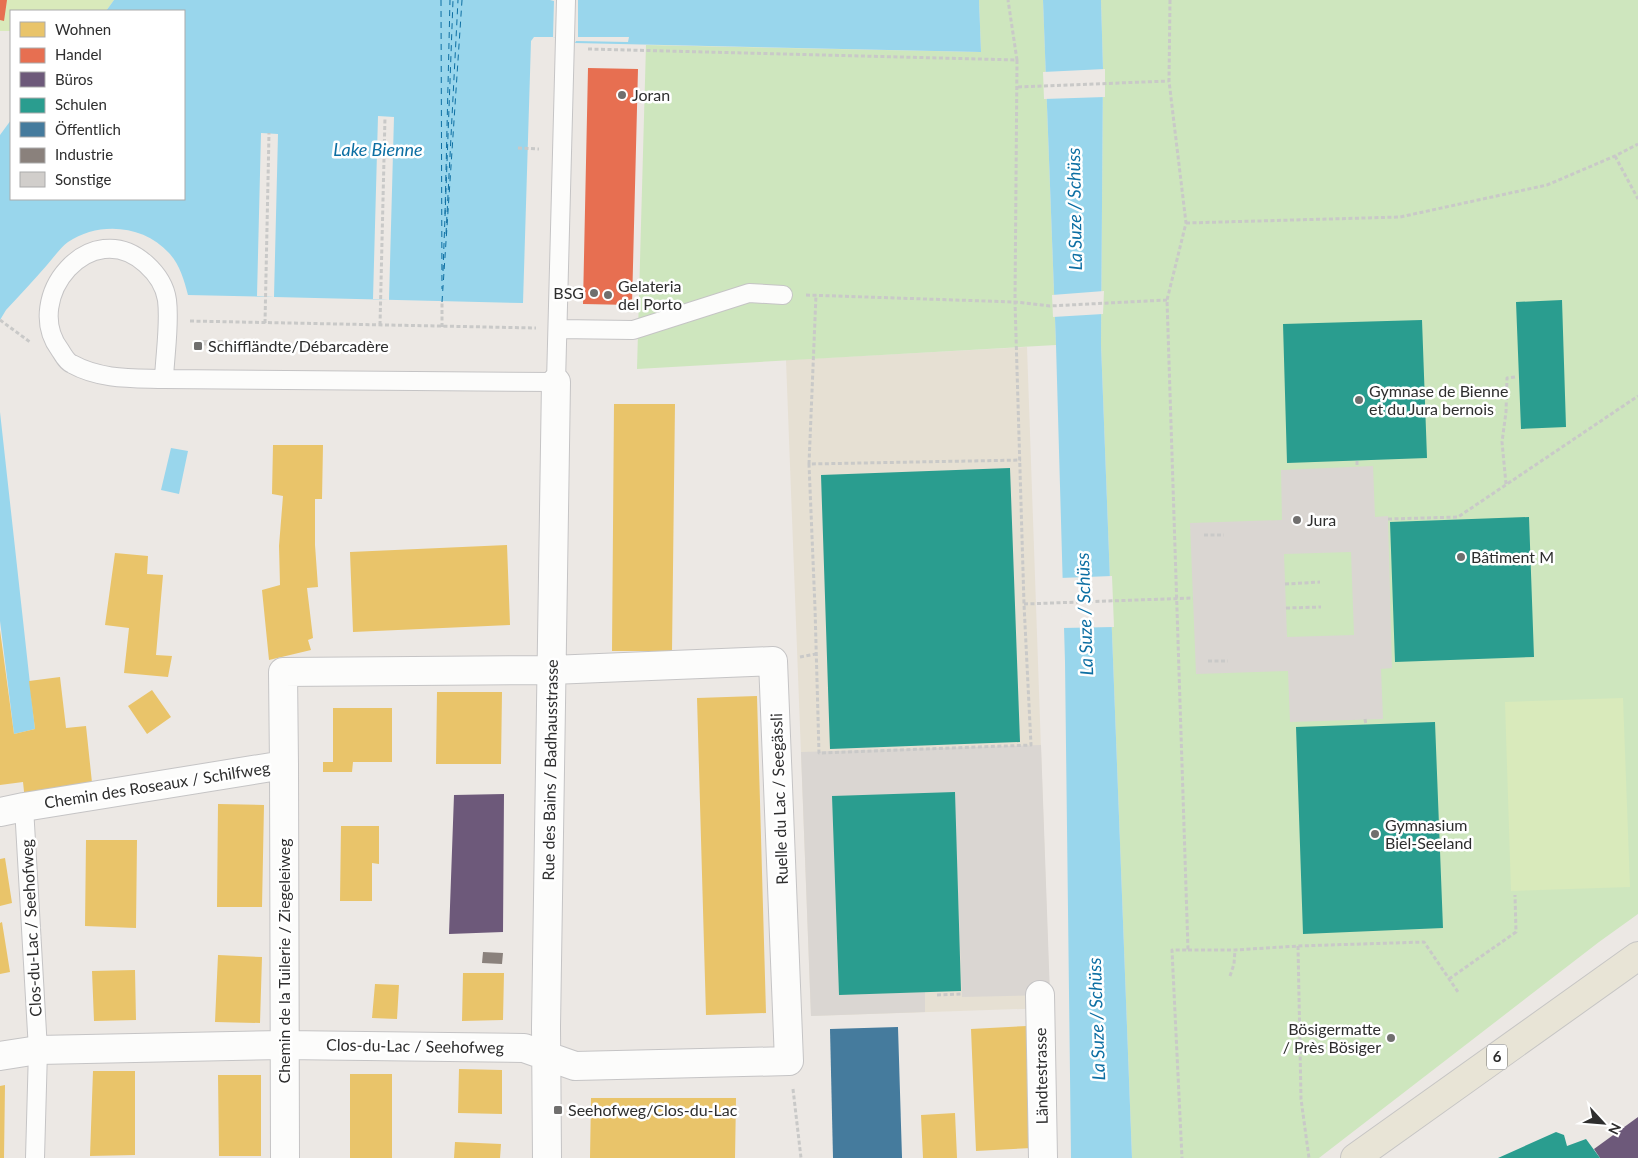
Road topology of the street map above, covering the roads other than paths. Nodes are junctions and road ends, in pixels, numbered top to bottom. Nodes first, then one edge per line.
1 (566, 0) edge
2 (783, 295) road end
3 (558, 329) junction
4 (164, 379) junction
5 (556, 382) junction
6 (551, 670) junction
7 (284, 765) junction
8 (12, 809) edge
9 (1638, 956) edge
10 (1040, 995) dead end
11 (284, 1045) junction
12 (38, 1050) junction
13 (0, 1056) edge
14 (546, 1056) junction
15 (789, 1061) joint
16 (35, 1158) edge
17 (285, 1158) edge
18 (547, 1158) edge
19 (1043, 1158) edge
20 (1355, 1158) edge

1 - 3 lane
2 - 3 lane
3 - 5 lane
4 - 4 lane
4 - 5 lane
5 - 6 street, Rue des Bains / Badhausstrasse
6 - 7 street, Chemin des Roseaux / Schilfweg
6 - 14 street, Rue des Bains / Badhausstrasse
6 - 15 street, Ruelle du Lac / Seegässli
7 - 8 street, Chemin des Roseaux / Schilfweg
7 - 11 street, Chemin de la Tuilerie / Ziegeleiweg
8 - 12 lane, Clos-du-Lac / Seehofweg
9 - 20 main road, 6
10 - 19 street, Ländtestrasse
11 - 12 street, Clos-du-Lac / Seehofweg
11 - 14 street, Clos-du-Lac / Seehofweg
11 - 17 street, Chemin de la Tuilerie / Ziegeleiweg
12 - 13 street, Clos-du-Lac / Seehofweg
12 - 16 lane
14 - 15 street, Clos-du-Lac / Seehofweg
14 - 18 street, Rue des Bains / Badhausstrasse

